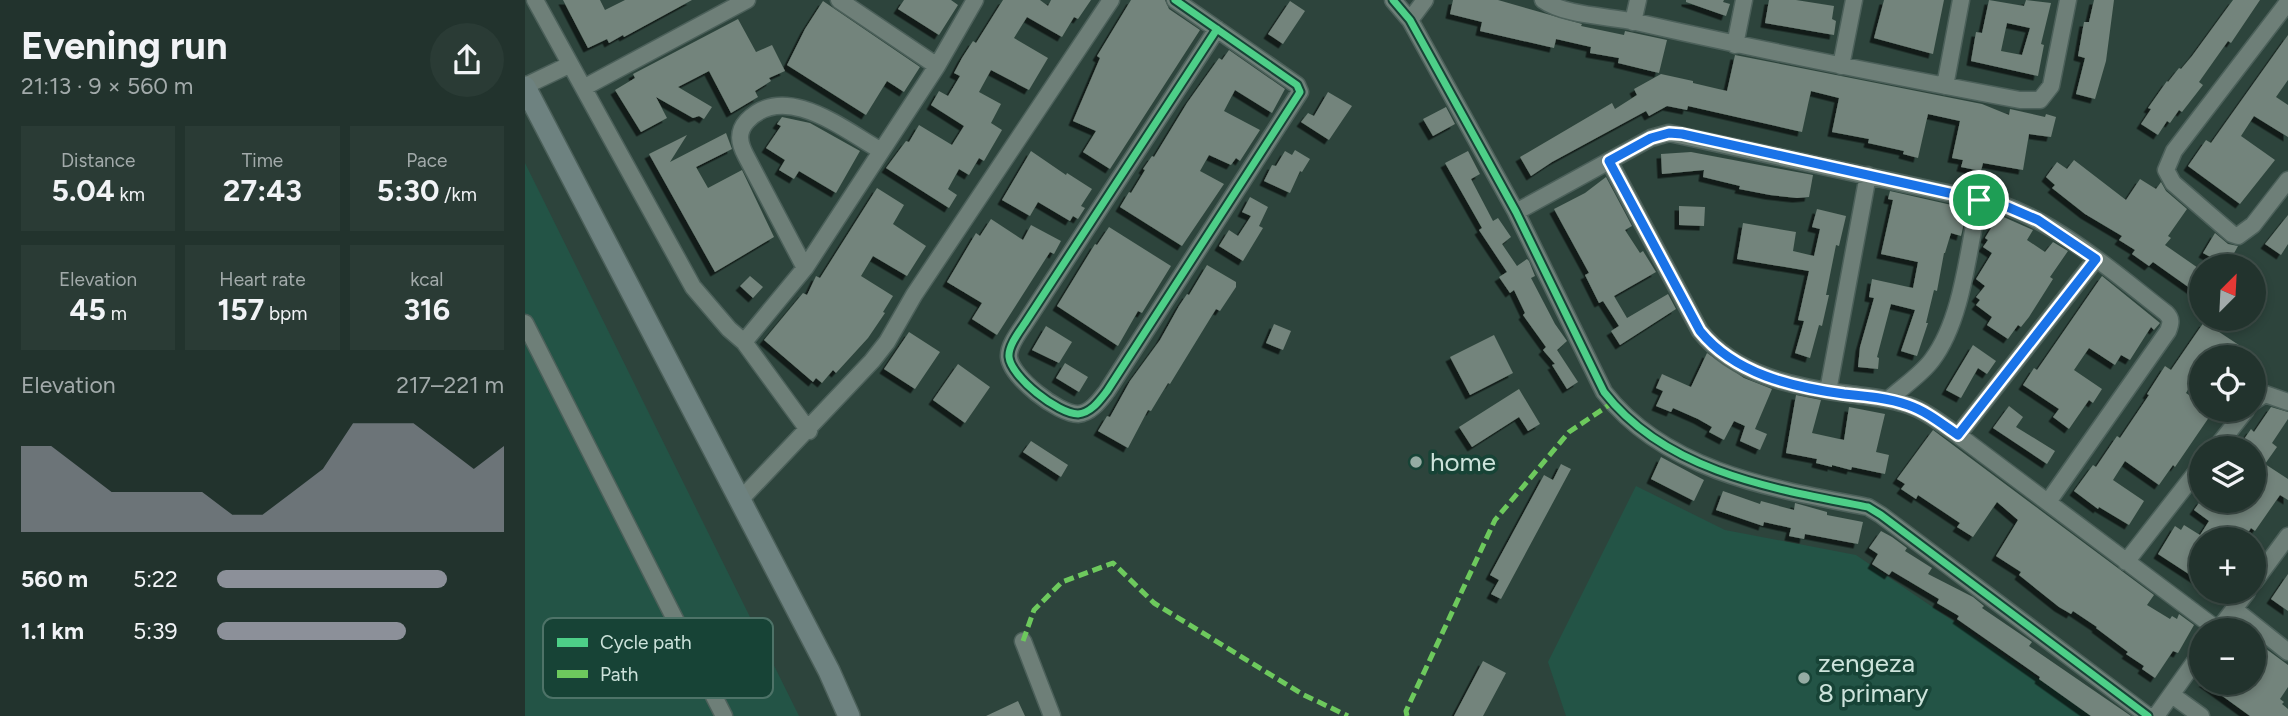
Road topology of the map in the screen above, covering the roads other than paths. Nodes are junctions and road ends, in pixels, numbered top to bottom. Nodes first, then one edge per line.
1 (535, 0) edge
2 (747, 0) edge
3 (839, 0) edge
4 (975, 0) edge
5 (1111, 0) edge
6 (1175, 0) edge
7 (1393, 0) edge
8 (1425, 0) edge
9 (1543, 0) edge
10 (1638, 0) edge
11 (1744, 0) edge
12 (1854, 0) edge
13 (1961, 0) edge
14 (2068, 0) edge
15 (2288, 2) edge
16 (1410, 20) junction
17 (1633, 22) junction
18 (1217, 29) junction
19 (1735, 45) junction
20 (569, 65) junction
21 (937, 66) junction
22 (1841, 66) junction
23 (1945, 86) junction
24 (525, 87) edge
25 (585, 87) junction
26 (880, 150) junction
27 (1609, 161) junction
28 (1868, 175) junction
29 (2288, 180) edge
30 (1979, 200) junction
31 (1517, 212) junction
32 (2096, 259) junction
33 (805, 268) junction
34 (525, 323) edge
35 (744, 342) junction
36 (1828, 391) junction
37 (2266, 394) edge
38 (1888, 400) junction
39 (2288, 402) edge
40 (2237, 422) edge
41 (809, 431) junction
42 (1958, 435) junction
43 (2225, 436) edge
44 (2189, 481) edge
45 (740, 500) junction
46 (2047, 502) junction
47 (2288, 537) edge
48 (2126, 562) junction
49 (2266, 566) edge
50 (2238, 604) edge
51 (2234, 609) junction
52 (674, 618) edge
53 (2202, 618) edge
54 (2227, 618) edge
55 (1023, 641) dead end
56 (2288, 652) edge
57 (2189, 670) edge
58 (2172, 695) junction
59 (715, 698) edge
60 (724, 716) edge
61 (849, 716) edge
62 (1052, 716) edge
63 (2148, 716) edge
64 (2156, 716) edge
65 (2201, 716) edge

1 - 20 street
2 - 25 street
3 - 21 street
4 - 21 street
5 - 41 street
6 - 18 street
7 - 16 street
8 - 16 street
9 - 17 street
10 - 17 street
11 - 19 street
12 - 22 street
13 - 23 street
14 - 23 street
15 - 29 street
16 - 31 street
17 - 19 street
18 - 18 street
19 - 22 street
20 - 24 street
20 - 25 street
21 - 26 street
22 - 23 street
24 - 45 main road
25 - 35 street
26 - 33 street
26 - 33 street
27 - 28 street
27 - 31 street
27 - 36 street
28 - 30 street
28 - 36 street
30 - 32 street
30 - 38 street
31 - 63 street
32 - 42 street
32 - 46 street
33 - 35 street
34 - 52 street
35 - 41 street
36 - 38 street
37 - 39 street
38 - 42 street
40 - 43 street
41 - 45 street
42 - 46 street
44 - 48 street
45 - 61 main road
46 - 48 street
47 - 49 street
48 - 53 street
50 - 51 street
51 - 54 street
51 - 56 street
55 - 62 street
57 - 58 street
58 - 64 street
58 - 65 street
59 - 60 street

